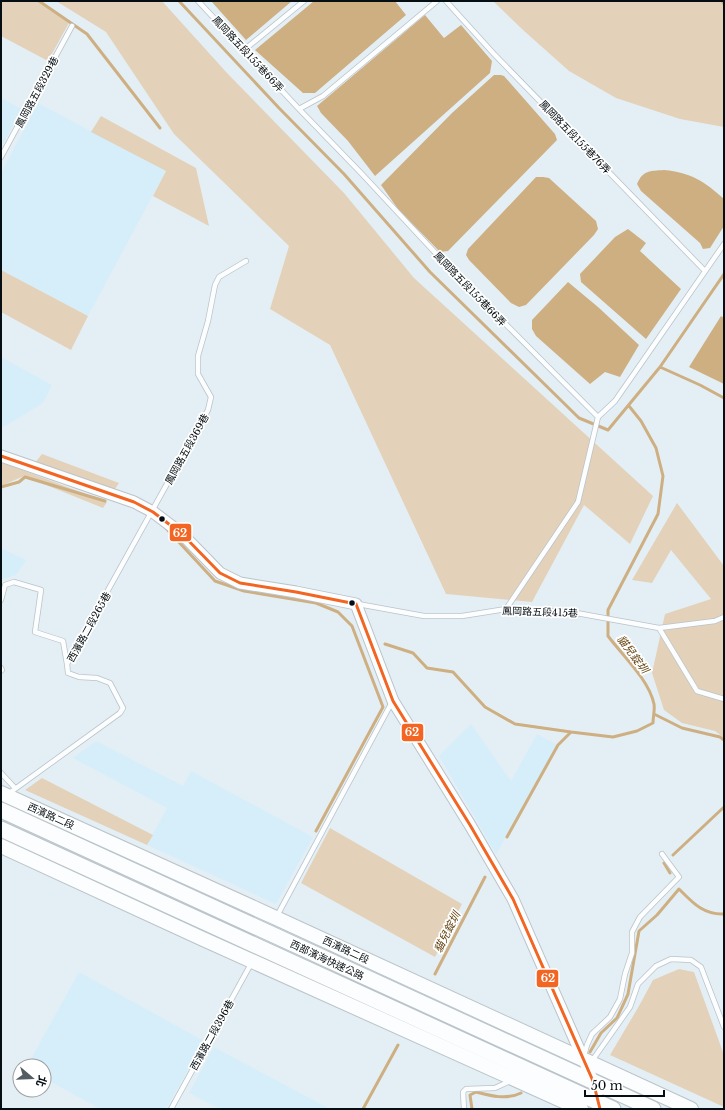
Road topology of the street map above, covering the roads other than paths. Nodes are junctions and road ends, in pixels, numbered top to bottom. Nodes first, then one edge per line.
1 (198, 1) edge
2 (304, 1) edge
3 (437, 1) edge
4 (446, 1) edge
5 (72, 26) dead end
6 (244, 50) junction
7 (299, 109) junction
8 (1, 157) edge
9 (724, 244) edge
10 (246, 261) dead end
11 (706, 271) junction
12 (598, 417) junction
13 (1, 456) edge
14 (153, 512) junction
15 (1, 600) edge
16 (356, 604) junction
17 (506, 609) junction
18 (724, 617) edge
19 (659, 628) junction
20 (68, 664) junction
21 (724, 699) edge
22 (393, 701) junction
23 (1, 773) edge
24 (6, 794) edge
25 (1, 810) edge
26 (1, 829) edge
27 (1, 846) edge
28 (662, 854) dead end
29 (276, 918) junction
30 (253, 960) junction
31 (724, 1027) edge
32 (584, 1060) junction
33 (515, 1078) junction
34 (593, 1081) junction
35 (599, 1106) edge
36 (171, 1109) edge
37 (464, 1109) edge
38 (581, 1109) edge
39 (613, 1109) edge
40 (654, 1109) edge
41 (691, 1109) edge

1 - 6 lane, 鳳岡路五段155巷66弄
2 - 6 lane
3 - 7 lane
4 - 11 lane, 鳳岡路五段155巷76弄
5 - 8 lane, 鳳岡路五段329巷
6 - 7 lane, 鳳岡路五段155巷66弄
7 - 12 lane, 鳳岡路五段155巷66弄
9 - 11 lane
10 - 14 lane, 鳳岡路五段369巷
11 - 12 lane
12 - 17 lane
13 - 14 street
14 - 16 street
14 - 20 lane, 西濱路二段265巷
15 - 20 lane
16 - 17 lane, 鳳岡路五段415巷
16 - 22 street
17 - 19 lane, 鳳岡路五段415巷
18 - 19 lane, 鳳岡路五段415巷
19 - 21 lane
20 - 24 lane, 西濱路二段265巷
22 - 29 lane
22 - 32 street
23 - 24 lane
24 - 29 main road, 西濱路二段
25 - 34 highway, 西部濱海快速公路
26 - 35 highway, 西部濱海快速公路
27 - 30 main road
28 - 32 lane
29 - 32 main road, 西濱路二段
30 - 33 main road
30 - 36 lane, 西濱路二段396巷
31 - 32 lane
32 - 34 street
32 - 41 main road, 西濱路二段
33 - 37 lane
33 - 38 main road
34 - 35 street
34 - 40 highway, 西部濱海快速公路
35 - 39 highway, 西部濱海快速公路

